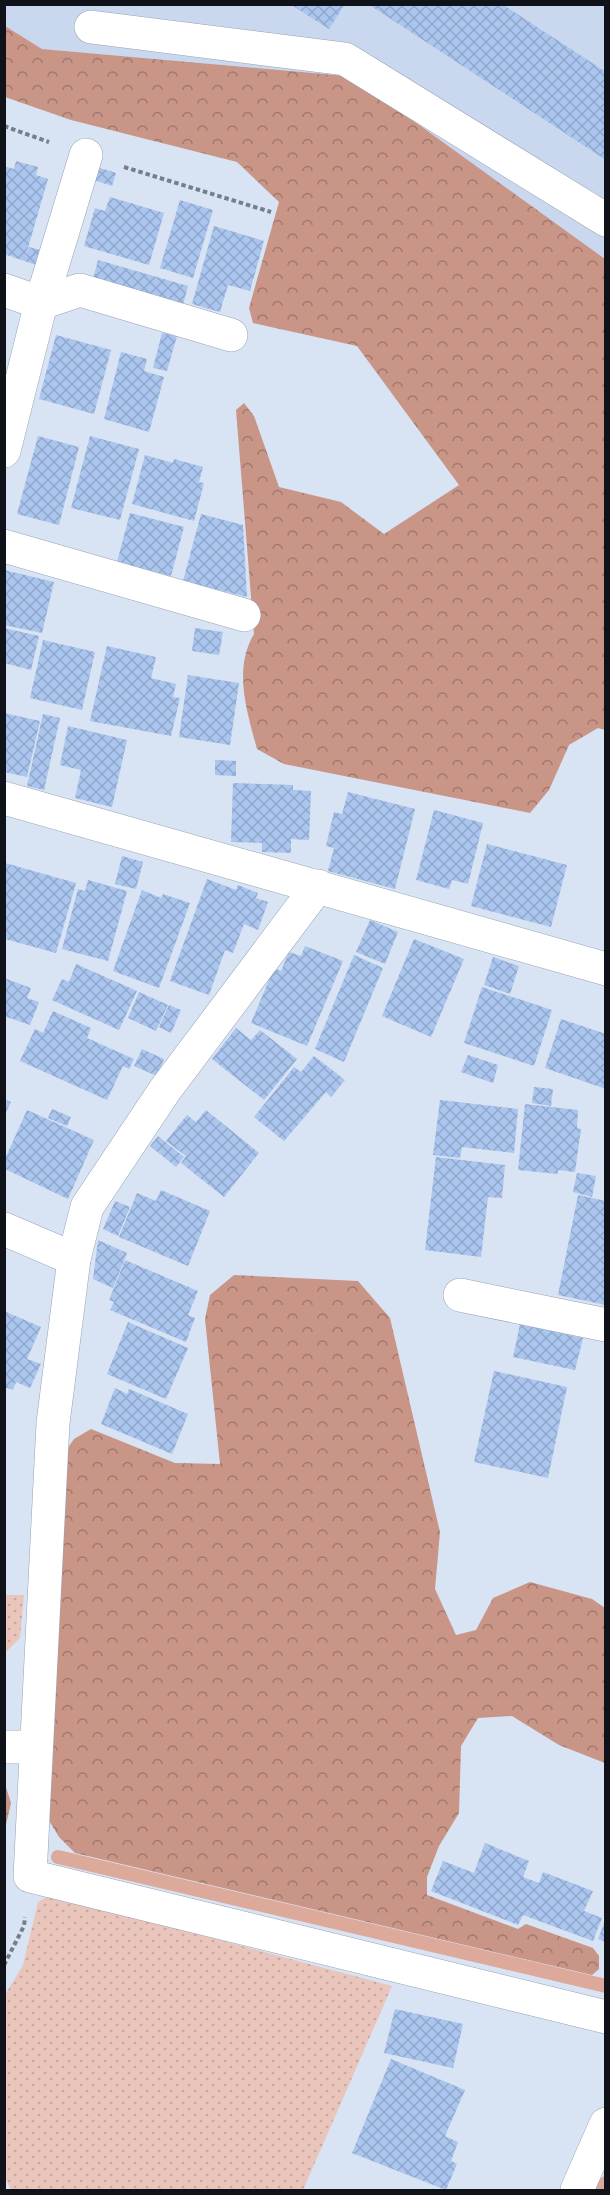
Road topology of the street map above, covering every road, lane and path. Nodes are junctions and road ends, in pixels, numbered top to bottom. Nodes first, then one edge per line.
1 (91, 27) dead end
2 (4, 126) edge
3 (86, 155) junction
4 (271, 212) dead end
5 (606, 220) edge
6 (4, 290) edge
7 (41, 303) junction
8 (231, 335) dead end
9 (4, 451) edge
10 (4, 546) edge
11 (244, 615) dead end
12 (4, 798) edge
13 (318, 886) junction
14 (606, 969) edge
15 (4, 1229) edge
16 (74, 1259) junction
17 (460, 1295) dead end
18 (606, 1325) edge
19 (20, 1747) edge
20 (30, 1876) junction
21 (4, 1965) edge
22 (606, 2017) edge
23 (606, 2124) edge
24 (577, 2190) edge

1 - 5 street
2 - 3 path
3 - 4 path
3 - 7 street
6 - 7 street
7 - 8 street
7 - 9 street
10 - 11 street
12 - 13 street
13 - 14 street
13 - 16 street
15 - 16 street
16 - 19 street
17 - 18 street
19 - 20 street
20 - 21 path
20 - 22 street
23 - 24 street

